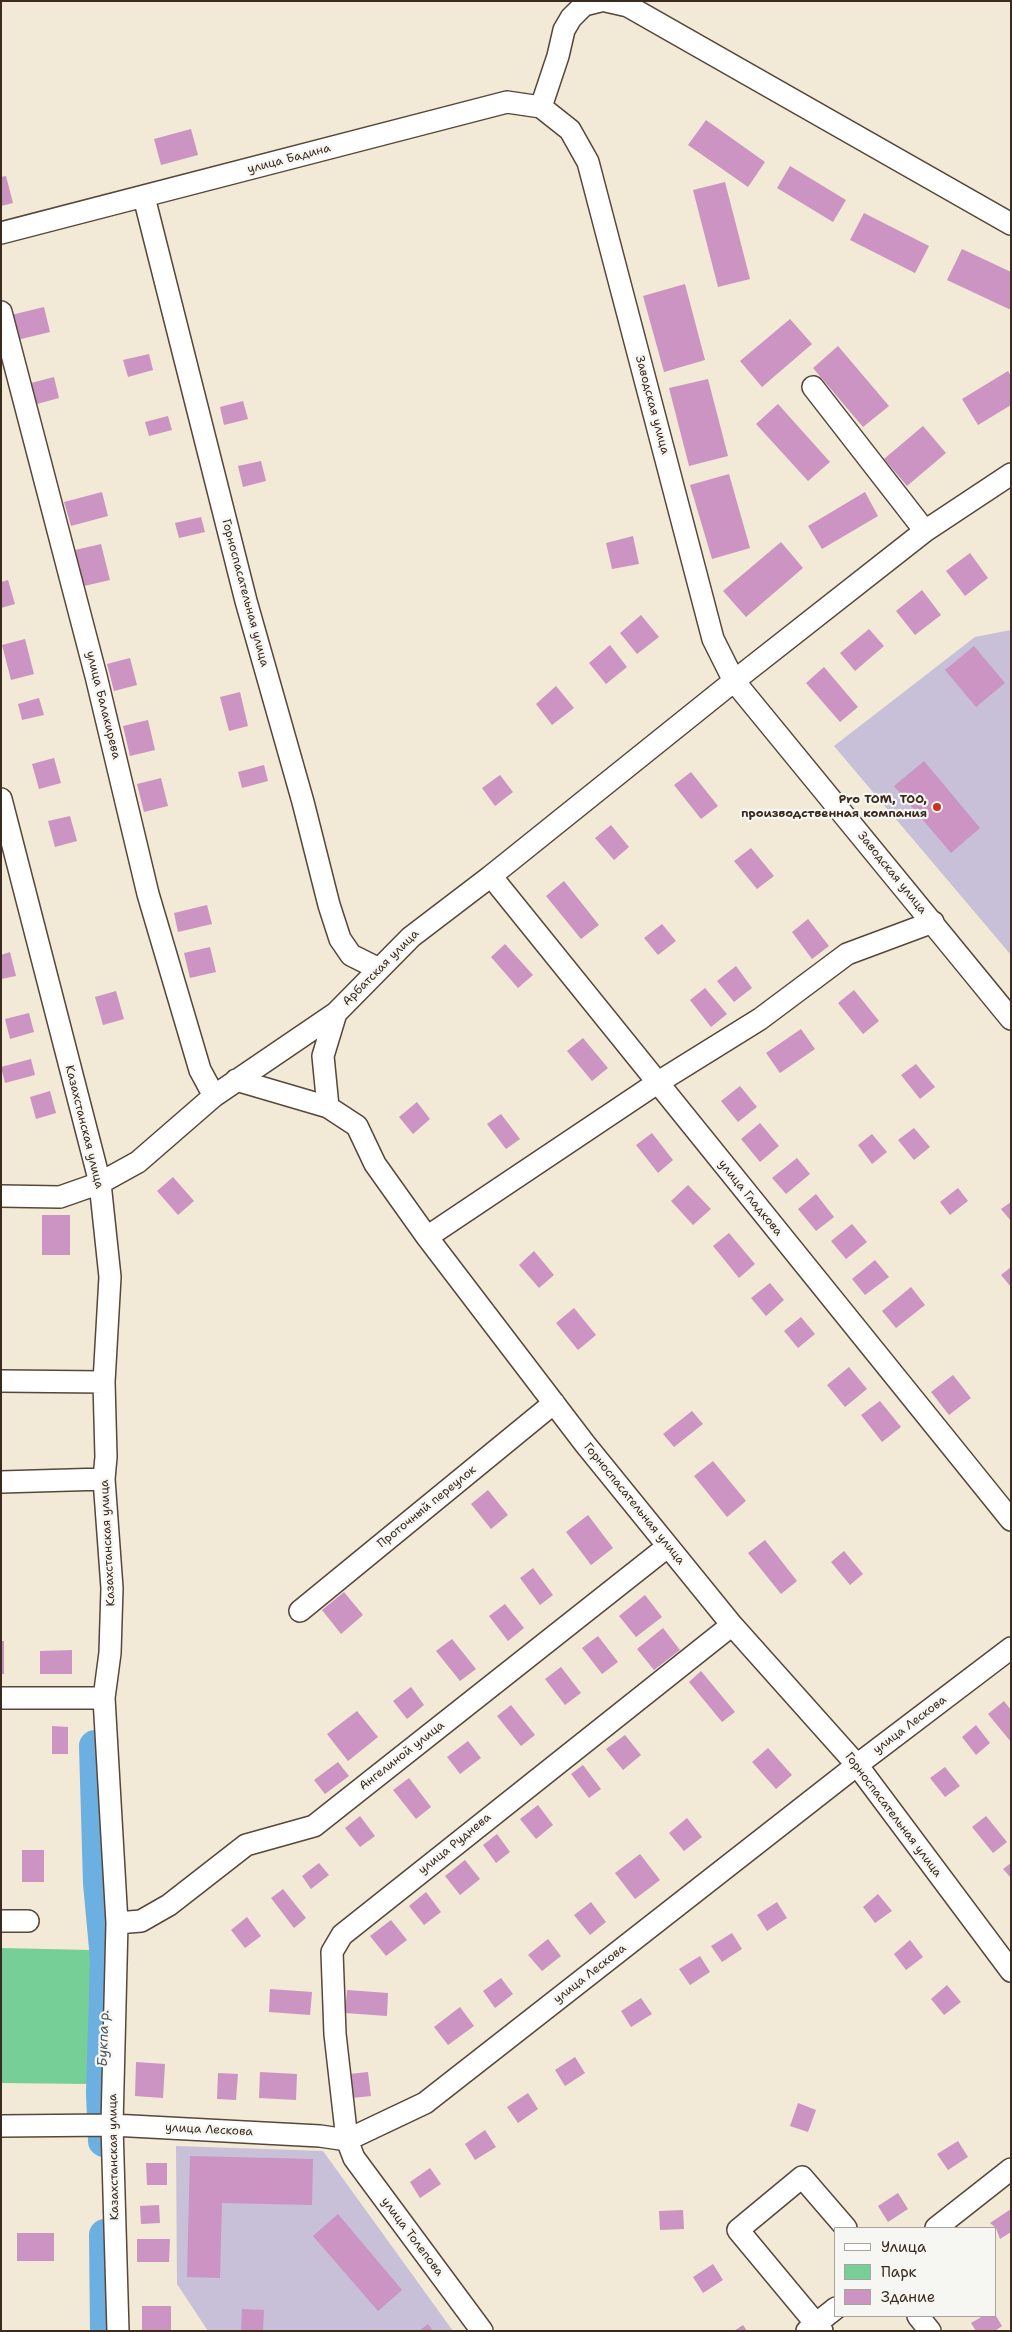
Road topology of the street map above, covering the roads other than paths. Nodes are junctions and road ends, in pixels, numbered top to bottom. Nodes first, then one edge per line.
1 (600, 1) edge
2 (606, 1) edge
3 (541, 107) junction
4 (144, 197) junction
5 (1011, 224) edge
6 (1, 233) edge
7 (1, 312) edge
8 (813, 388) dead end
9 (1011, 474) edge
10 (925, 531) junction
11 (734, 680) junction
12 (1, 799) edge
13 (491, 876) junction
14 (933, 922) junction
15 (379, 970) junction
16 (336, 1013) junction
17 (1011, 1019) edge
18 (236, 1080) junction
19 (656, 1083) junction
20 (214, 1096) junction
21 (328, 1107) junction
22 (100, 1183) junction
23 (1, 1196) edge
24 (427, 1237) junction
25 (1, 1381) edge
26 (104, 1382) junction
27 (554, 1403) junction
28 (104, 1479) junction
29 (1, 1482) edge
30 (1011, 1520) edge
31 (667, 1547) junction
32 (300, 1610) dead end
33 (732, 1625) junction
34 (1007, 1658) edge
35 (1, 1698) edge
36 (104, 1698) junction
37 (856, 1765) junction
38 (1, 1921) edge
39 (28, 1921) dead end
40 (117, 1923) junction
41 (1011, 1971) edge
42 (112, 2125) junction
43 (1, 2126) edge
44 (347, 2140) junction
45 (1011, 2169) edge
46 (845, 2227) edge
47 (937, 2227) edge
48 (834, 2310) edge
49 (919, 2317) edge
50 (815, 2328) edge
51 (118, 2331) edge
52 (482, 2331) edge
53 (930, 2331) edge

1 - 3 street
2 - 5 street
3 - 4 street, улица Бадина
3 - 11 street, Заводская улица
4 - 6 street, улица Бадина
4 - 15 street, Горноспасательная улица
7 - 20 street, улица Балакирева
8 - 10 street
9 - 10 street
10 - 11 street
11 - 13 street, Арбатская улица
11 - 14 street, Заводская улица
12 - 22 street, Казахстанская улица
13 - 15 street, Арбатская улица
13 - 19 street, улица Гладкова
14 - 17 street, Заводская улица
14 - 19 street
15 - 16 street, Арбатская улица
16 - 18 street, Арбатская улица
16 - 21 street
18 - 20 street, Арбатская улица
18 - 21 street, Горноспасательная улица
19 - 24 street
19 - 30 street, улица Гладкова
20 - 22 street, Арбатская улица
21 - 24 street, Горноспасательная улица
22 - 23 street, Арбатская улица
22 - 26 street, Казахстанская улица
24 - 27 street, Горноспасательная улица
25 - 26 street
26 - 28 street, Казахстанская улица
27 - 31 street, Горноспасательная улица
27 - 32 street, Проточный переулок
28 - 29 street
28 - 36 street, Казахстанская улица
31 - 33 street, Горноспасательная улица
31 - 40 street, Ангелиной улица
33 - 37 street, Горноспасательная улица
33 - 44 street, улица Руднева
34 - 37 street, улица Лескова
35 - 36 street
36 - 40 street, Казахстанская улица
37 - 41 street, Горноспасательная улица
37 - 44 street, улица Лескова
38 - 39 street
40 - 42 street, Казахстанская улица
42 - 43 street, улица Лескова
42 - 44 street, улица Лескова
42 - 51 street, Казахстанская улица
44 - 52 street, улица Толепова
45 - 47 street
46 - 50 street
48 - 50 street
49 - 53 street

